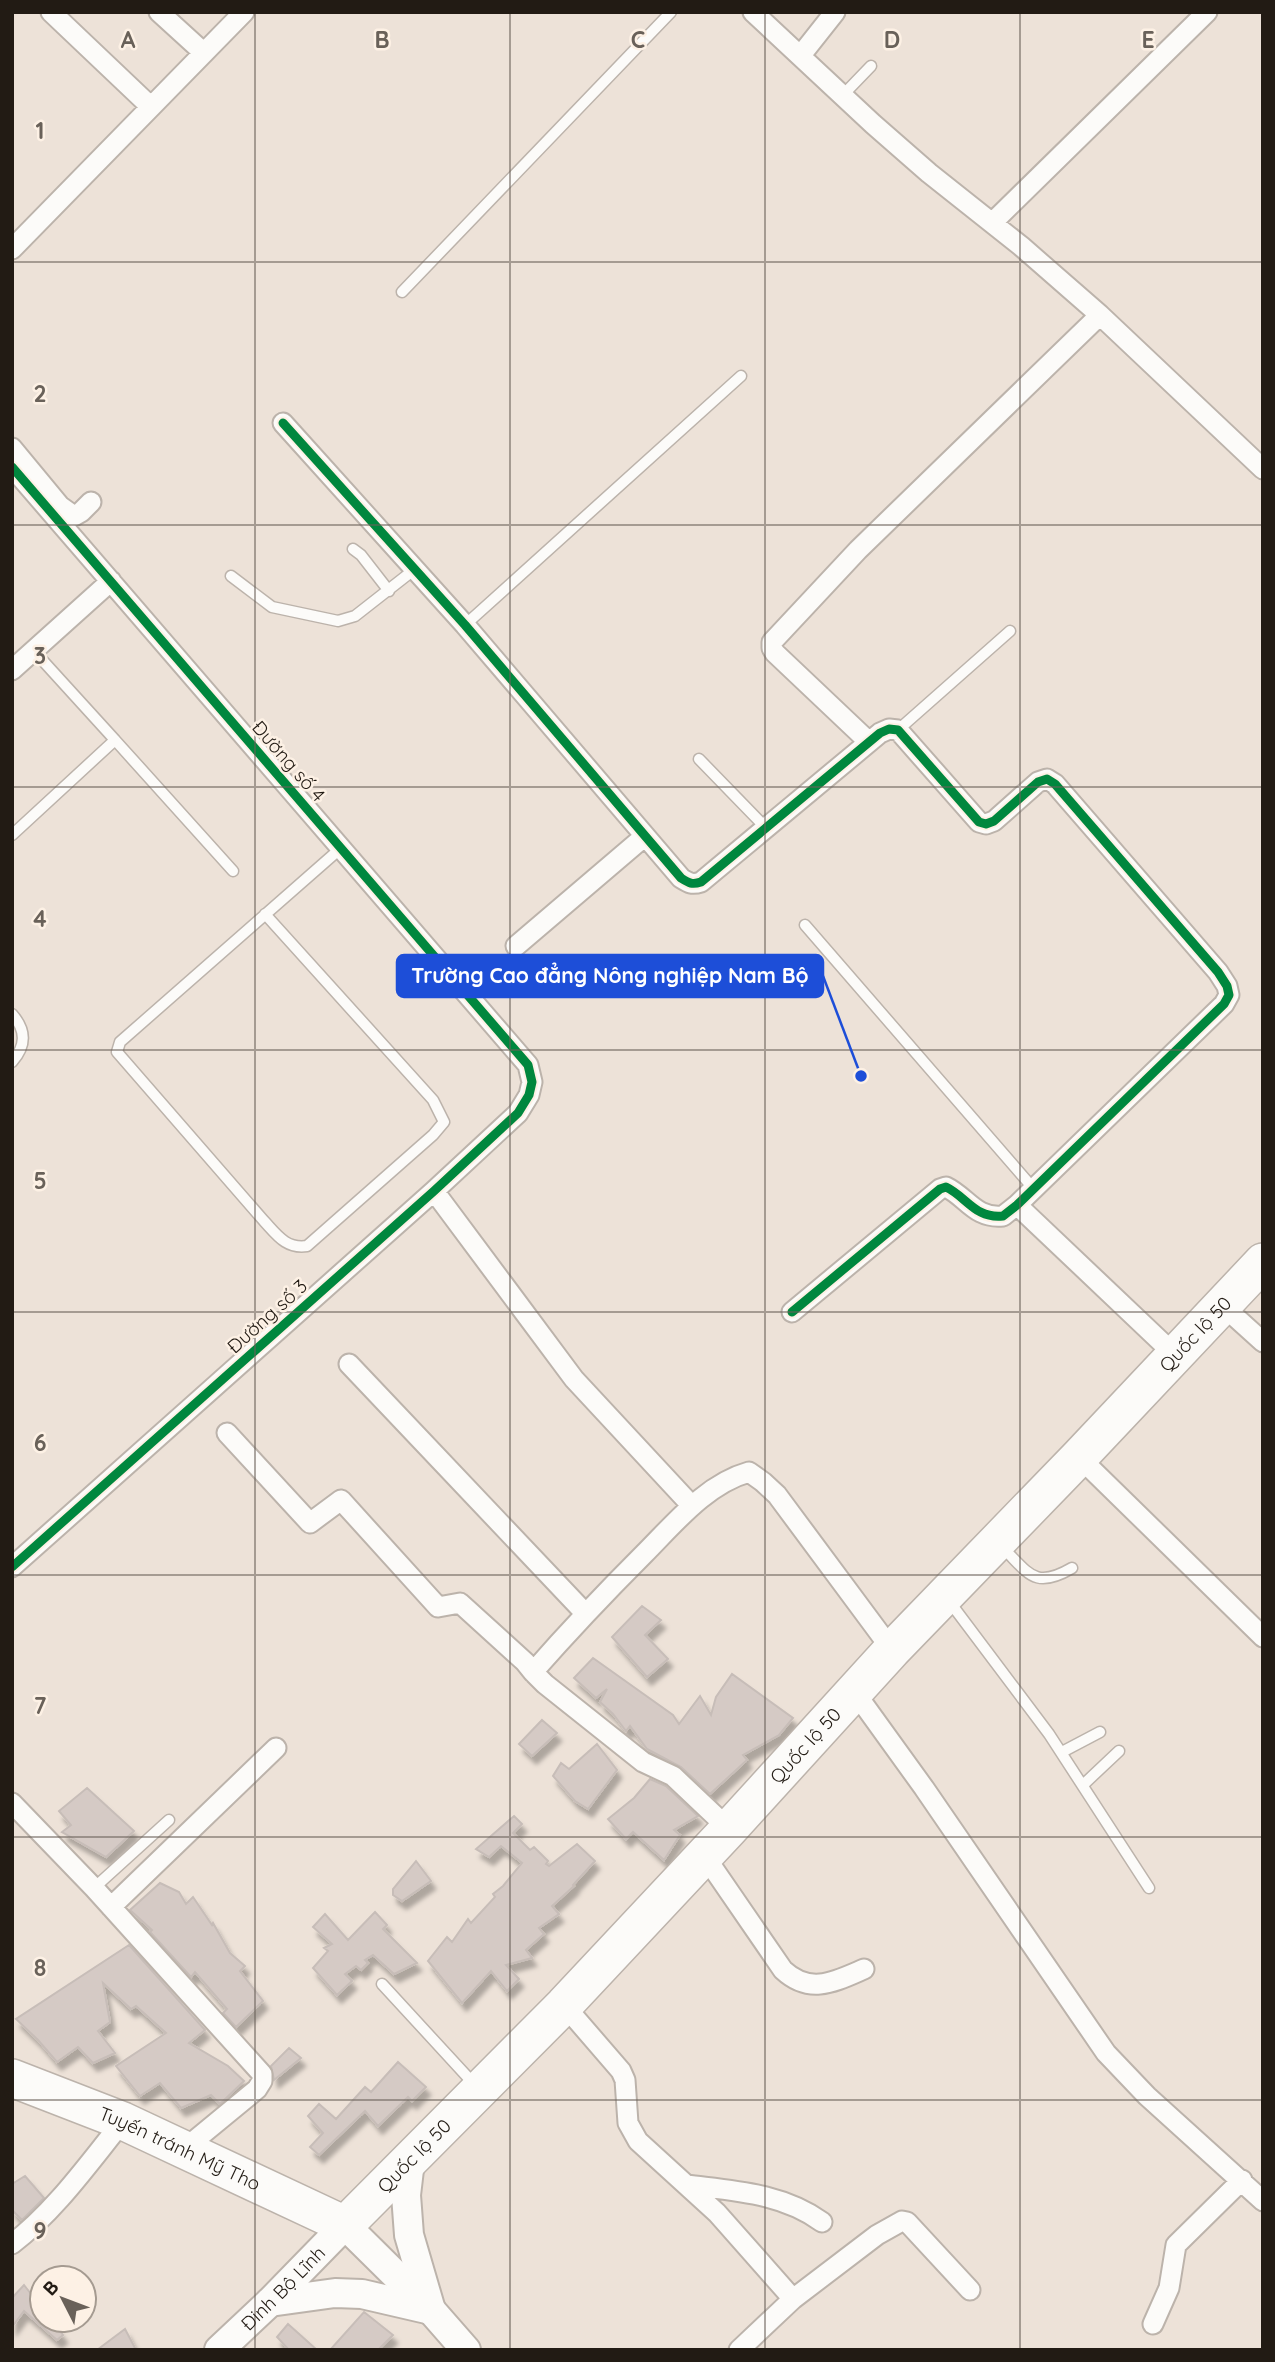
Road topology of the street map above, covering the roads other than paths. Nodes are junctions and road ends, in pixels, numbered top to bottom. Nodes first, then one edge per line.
1 (51, 12) edge
2 (159, 12) edge
3 (244, 12) edge
4 (671, 12) edge
5 (753, 12) edge
6 (835, 12) edge
7 (1207, 12) edge
8 (807, 47) junction
9 (204, 53) junction
10 (871, 66) dead end
11 (845, 92) junction
12 (151, 107) junction
13 (992, 223) junction
14 (12, 249) edge
15 (402, 292) dead end
16 (1100, 315) junction
17 (741, 376) dead end
18 (284, 423) dead end
19 (12, 447) edge
20 (12, 467) edge
21 (1263, 469) edge
22 (91, 502) dead end
23 (354, 549) dead end
24 (415, 569) junction
25 (231, 576) dead end
26 (111, 581) junction
27 (389, 590) junction
28 (465, 625) junction
29 (1010, 631) dead end
30 (34, 651) junction
31 (12, 670) edge
32 (898, 730) junction
33 (115, 740) junction
34 (869, 742) junction
35 (699, 759) dead end
36 (766, 828) junction
37 (12, 835) edge
38 (645, 835) junction
39 (341, 848) junction
40 (233, 871) dead end
41 (265, 914) junction
42 (805, 925) dead end
43 (516, 946) dead end
44 (12, 1014) edge
45 (12, 1062) edge
46 (532, 1082) joint
47 (1033, 1188) junction
48 (434, 1191) junction
49 (1017, 1205) junction
50 (1263, 1262) edge
51 (1222, 1305) junction
52 (792, 1312) dead end
53 (1263, 1342) edge
54 (1174, 1354) junction
55 (349, 1363) dead end
56 (227, 1433) dead end
57 (1079, 1457) junction
58 (692, 1506) junction
59 (996, 1542) junction
60 (12, 1567) edge
61 (1072, 1568) dead end
62 (945, 1595) junction
63 (585, 1613) junction
64 (1263, 1637) edge
65 (892, 1650) junction
66 (533, 1672) junction
67 (854, 1691) junction
68 (1100, 1732) dead end
69 (276, 1748) dead end
70 (1119, 1751) dead end
71 (1062, 1752) junction
72 (1084, 1784) junction
73 (14, 1809) edge
74 (169, 1820) dead end
75 (729, 1829) junction
76 (704, 1854) junction
77 (94, 1888) junction
78 (1149, 1888) dead end
79 (111, 1907) junction
80 (864, 1969) dead end
81 (382, 1984) dead end
82 (564, 2005) junction
83 (12, 2078) edge
84 (480, 2090) junction
85 (123, 2121) junction
86 (183, 2150) junction
87 (410, 2161) junction
88 (1242, 2180) junction
89 (686, 2185) junction
90 (1263, 2200) edge
91 (822, 2222) dead end
92 (345, 2225) junction
93 (12, 2244) edge
94 (970, 2290) dead end
95 (793, 2299) junction
96 (270, 2302) junction
97 (430, 2310) junction
98 (1153, 2324) dead end
99 (219, 2350) edge
100 (466, 2350) edge
101 (739, 2350) edge

1 - 12 street
2 - 9 street
3 - 9 street
4 - 15 lane
5 - 8 street
6 - 8 street
7 - 13 street
8 - 11 street
9 - 12 street
10 - 11 lane
11 - 13 street
12 - 14 street
13 - 16 street
16 - 21 street
16 - 34 street
17 - 28 lane
18 - 24 street
19 - 22 street
20 - 26 street, Đường số 4
23 - 27 lane
24 - 27 lane
24 - 28 street
25 - 27 lane
26 - 30 street
26 - 39 street, Đường số 4
28 - 38 street
29 - 32 lane
30 - 31 street
30 - 33 lane
32 - 34 street
32 - 47 street
33 - 37 lane
33 - 40 lane
34 - 36 street
35 - 36 lane
36 - 38 street
38 - 43 street
39 - 41 lane
39 - 46 street, Đường số 4
41 - 41 lane
42 - 47 lane
44 - 45 lane
46 - 48 street, Đường số 3
47 - 49 street
48 - 58 street
48 - 60 street, Đường số 3
49 - 52 street
49 - 54 street
50 - 51 highway, Quốc lộ 50
51 - 53 street
51 - 54 highway, Quốc lộ 50
54 - 57 highway, Quốc lộ 50
55 - 63 street
56 - 66 street
57 - 59 highway, Quốc lộ 50
57 - 64 street
58 - 63 street
58 - 65 street
59 - 61 lane
59 - 62 highway, Quốc lộ 50
62 - 65 highway, Quốc lộ 50
62 - 71 lane
63 - 66 street
65 - 67 highway, Quốc lộ 50
66 - 75 street
67 - 75 highway, Quốc lộ 50
67 - 88 street
68 - 71 lane
69 - 79 street
70 - 72 lane
71 - 72 lane
72 - 78 lane
73 - 77 street
74 - 77 lane
75 - 76 highway, Quốc lộ 50
76 - 80 street
76 - 82 highway, Quốc lộ 50
77 - 79 street
79 - 86 street
81 - 84 lane
82 - 84 highway, Quốc lộ 50
82 - 89 street
83 - 85 highway, Tuyến tránh Mỹ Tho
84 - 87 highway, Quốc lộ 50
85 - 86 highway, Tuyến tránh Mỹ Tho
85 - 93 street
86 - 92 highway, Tuyến tránh Mỹ Tho
87 - 92 highway, Quốc lộ 50
87 - 97 main road
88 - 90 street
88 - 98 street
89 - 91 street
89 - 95 street
92 - 96 main road, Đinh Bộ Lĩnh
92 - 97 main road
94 - 95 street
95 - 101 street
96 - 97 main road
96 - 99 main road, Đinh Bộ Lĩnh
97 - 100 main road

